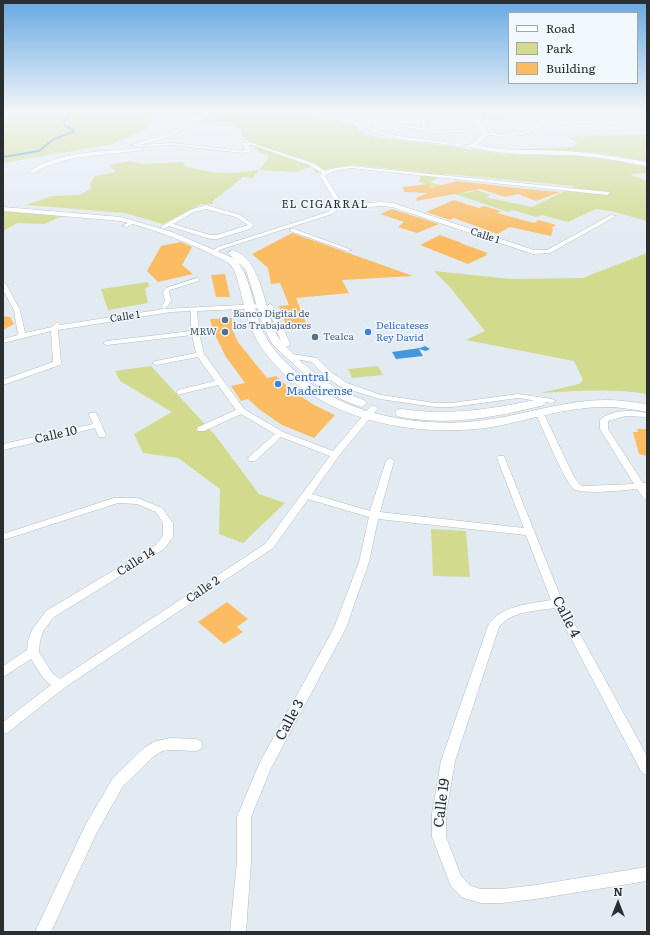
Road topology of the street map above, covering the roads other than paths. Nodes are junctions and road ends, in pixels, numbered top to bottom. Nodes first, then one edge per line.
1 (77, 155) edge
2 (283, 155) edge
3 (591, 155) edge
4 (647, 164) edge
5 (31, 172) dead end
6 (325, 173) junction
7 (607, 193) dead end
8 (347, 206) junction
9 (3, 208) edge
10 (332, 214) junction
11 (613, 216) dead end
12 (133, 222) junction
13 (125, 226) dead end
14 (166, 226) junction
15 (292, 230) junction
16 (220, 250) junction
17 (349, 250) dead end
18 (197, 280) dead end
19 (3, 284) edge
20 (266, 306) junction
21 (249, 307) junction
22 (164, 308) junction
23 (194, 309) junction
24 (172, 310) junction
25 (54, 328) junction
26 (195, 333) junction
27 (22, 335) junction
28 (3, 341) edge
29 (107, 343) dead end
30 (285, 351) junction
31 (200, 354) junction
32 (156, 363) dead end
33 (220, 382) junction
34 (3, 383) edge
35 (181, 392) dead end
36 (552, 401) junction
37 (647, 402) edge
38 (647, 408) edge
39 (241, 411) junction
40 (371, 411) junction
41 (539, 412) junction
42 (93, 414) dead end
43 (647, 415) edge
44 (98, 425) junction
45 (201, 429) dead end
46 (280, 434) junction
47 (102, 435) dead end
48 (3, 447) edge
49 (335, 455) junction
50 (501, 458) dead end
51 (252, 459) dead end
52 (390, 461) dead end
53 (645, 491) edge
54 (306, 495) junction
55 (374, 515) junction
56 (529, 532) junction
57 (3, 537) edge
58 (558, 603) junction
59 (33, 652) junction
60 (3, 672) edge
61 (60, 685) junction
62 (3, 729) edge
63 (196, 745) dead end
64 (647, 769) edge
65 (647, 874) edge
66 (43, 932) edge
67 (238, 932) edge

1 - 5 street
2 - 6 street
3 - 4 main road
6 - 7 street
6 - 8 street
8 - 10 street
8 - 11 street, Calle 1
9 - 12 main road
9 - 14 main road
10 - 15 street
10 - 16 street
12 - 13 street
12 - 16 main road
14 - 14 street
14 - 16 main road
15 - 16 street
15 - 17 street
16 - 20 main road
16 - 21 main road
18 - 22 street
19 - 27 street
20 - 21 street, Calle 1
20 - 30 main road
21 - 23 street, Calle 1
21 - 40 main road
22 - 24 street
22 - 25 street
23 - 24 street, Calle 1
23 - 26 street
24 - 25 street, Calle 1
25 - 27 street, Calle 1
25 - 34 street
26 - 29 street
26 - 31 street
27 - 28 street, Calle 1
30 - 36 street
30 - 40 main road
31 - 32 street
31 - 33 street
33 - 35 street
33 - 39 street
36 - 37 main road
36 - 40 main road
38 - 41 main road
39 - 45 street
39 - 46 street
40 - 41 main road
40 - 49 street, Calle 2
41 - 53 street
42 - 44 street
43 - 53 street
44 - 47 street
44 - 48 street, Calle 10
46 - 49 street
46 - 51 street
49 - 54 street, Calle 2
50 - 56 street, Calle 4
52 - 55 street, Calle 3
54 - 55 street
54 - 61 street, Calle 2
55 - 56 street
55 - 67 street, Calle 3
56 - 58 street, Calle 4
57 - 59 street, Calle 14
58 - 64 street, Calle 4
58 - 65 street, Calle 19
59 - 60 street
59 - 61 street
61 - 62 street, Calle 2
63 - 66 street

